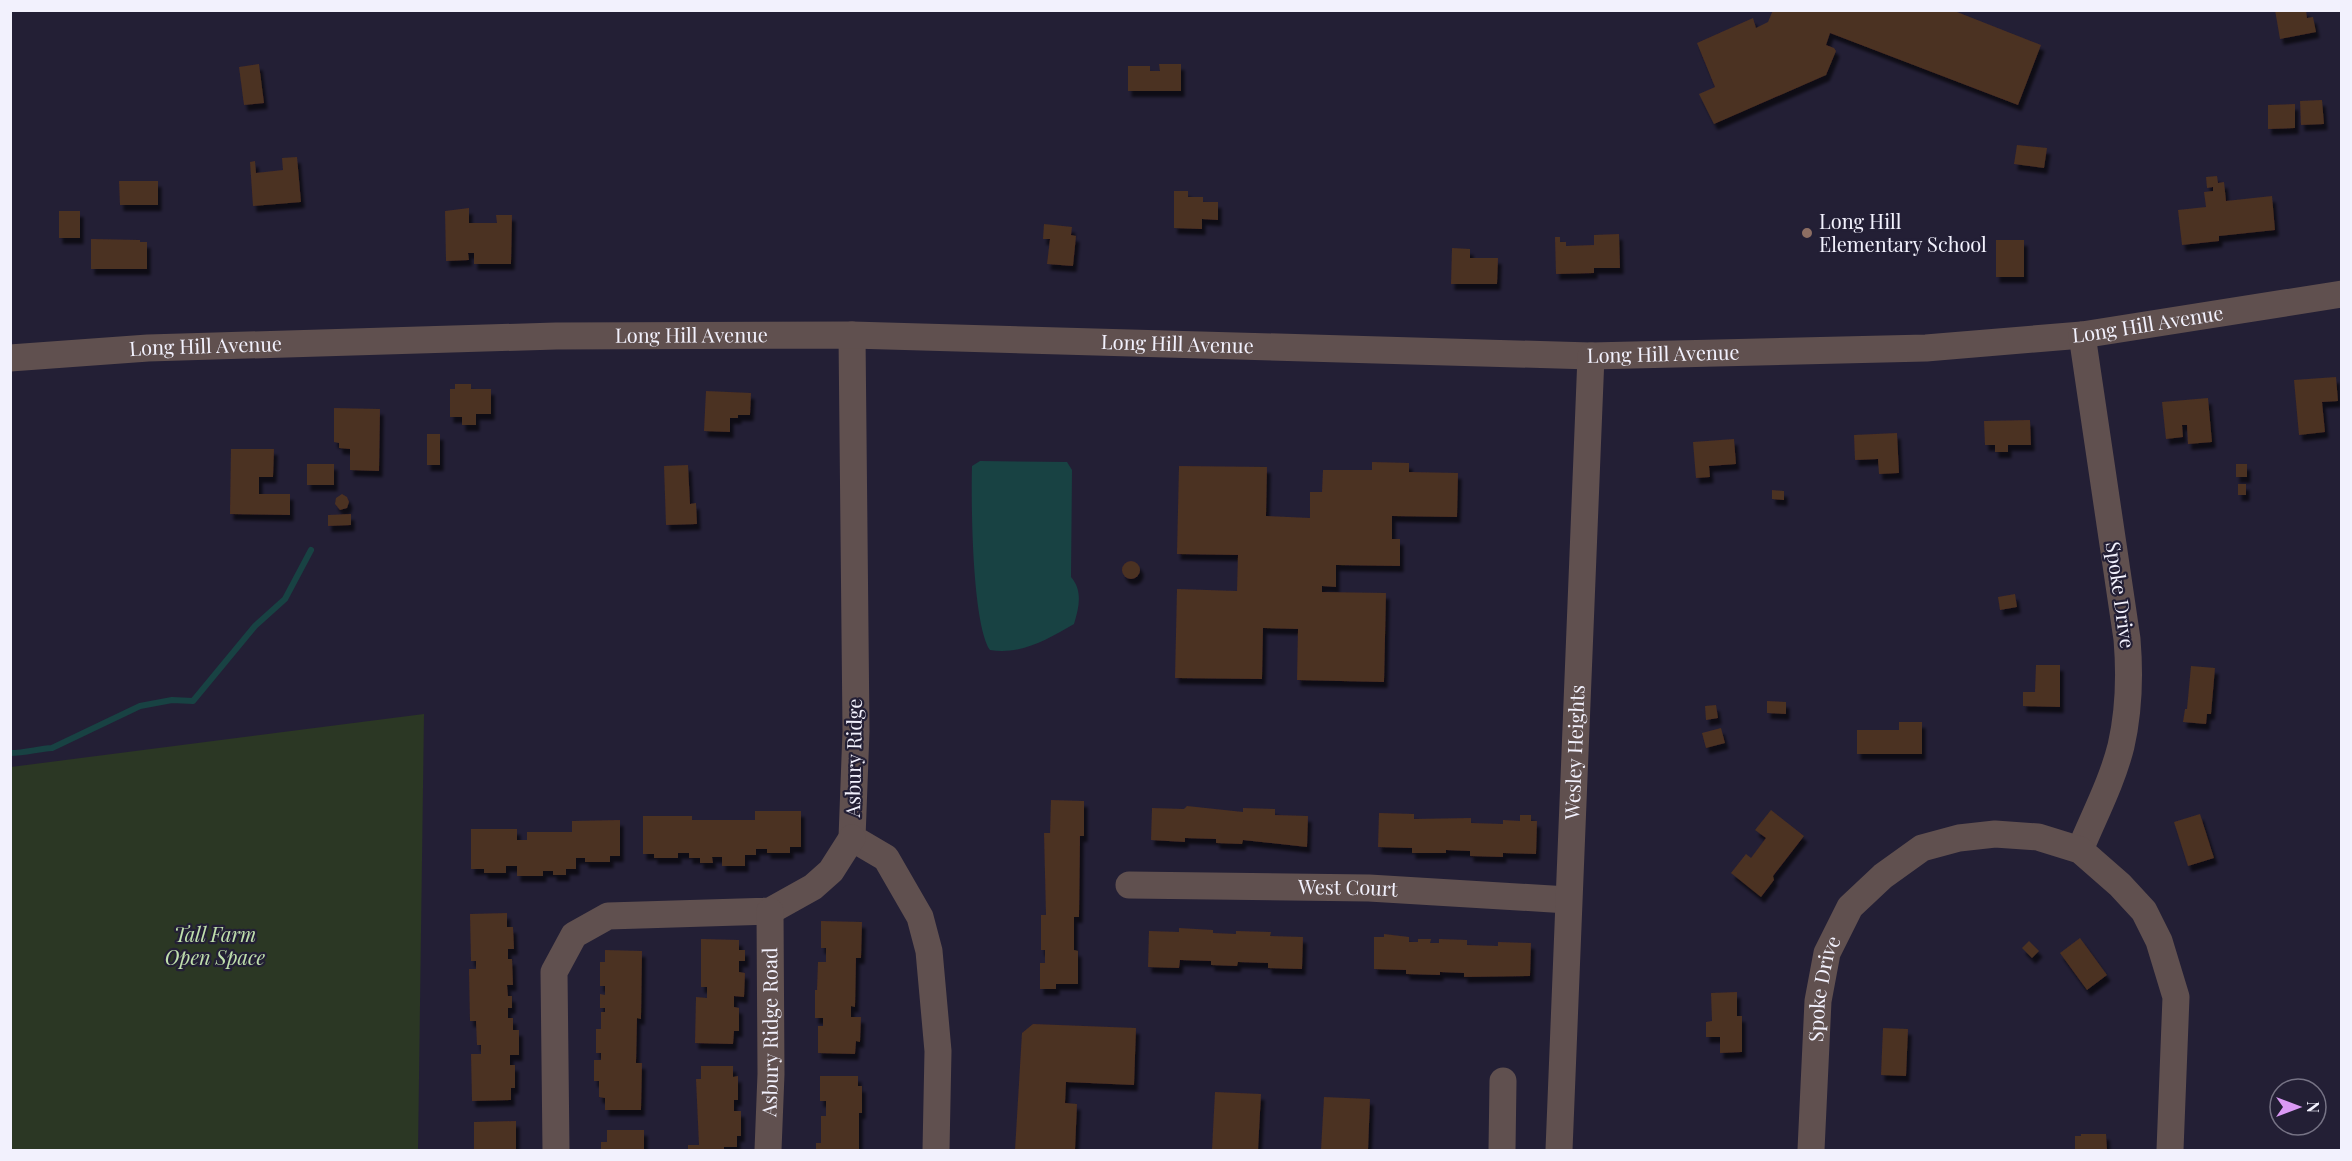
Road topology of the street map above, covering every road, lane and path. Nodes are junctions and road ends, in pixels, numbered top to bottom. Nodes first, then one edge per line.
1 (2342, 294) edge
2 (852, 335) junction
3 (2082, 335) junction
4 (1591, 356) junction
5 (10, 358) edge
6 (852, 838) junction
7 (2080, 850) junction
8 (1129, 885) dead end
9 (1568, 900) junction
10 (770, 911) junction
11 (1503, 1081) dead end
12 (556, 1150) edge
13 (768, 1150) edge
14 (936, 1150) edge
15 (1502, 1150) edge
16 (1559, 1150) edge
17 (1811, 1150) edge
18 (2170, 1150) edge

1 - 3 street, Long Hill Avenue
2 - 4 street, Long Hill Avenue
2 - 5 street, Long Hill Avenue
2 - 6 street, Asbury Ridge
3 - 4 street, Long Hill Avenue
3 - 7 street, Spoke Drive
4 - 9 street, Wesley Heights
6 - 10 street
6 - 14 street, Asbury Ridge
7 - 17 street, Spoke Drive
7 - 18 street, Spoke Drive
8 - 9 street, West Court
9 - 16 street, Wesley Heights
10 - 12 street
10 - 13 street, Asbury Ridge Road
11 - 15 street

